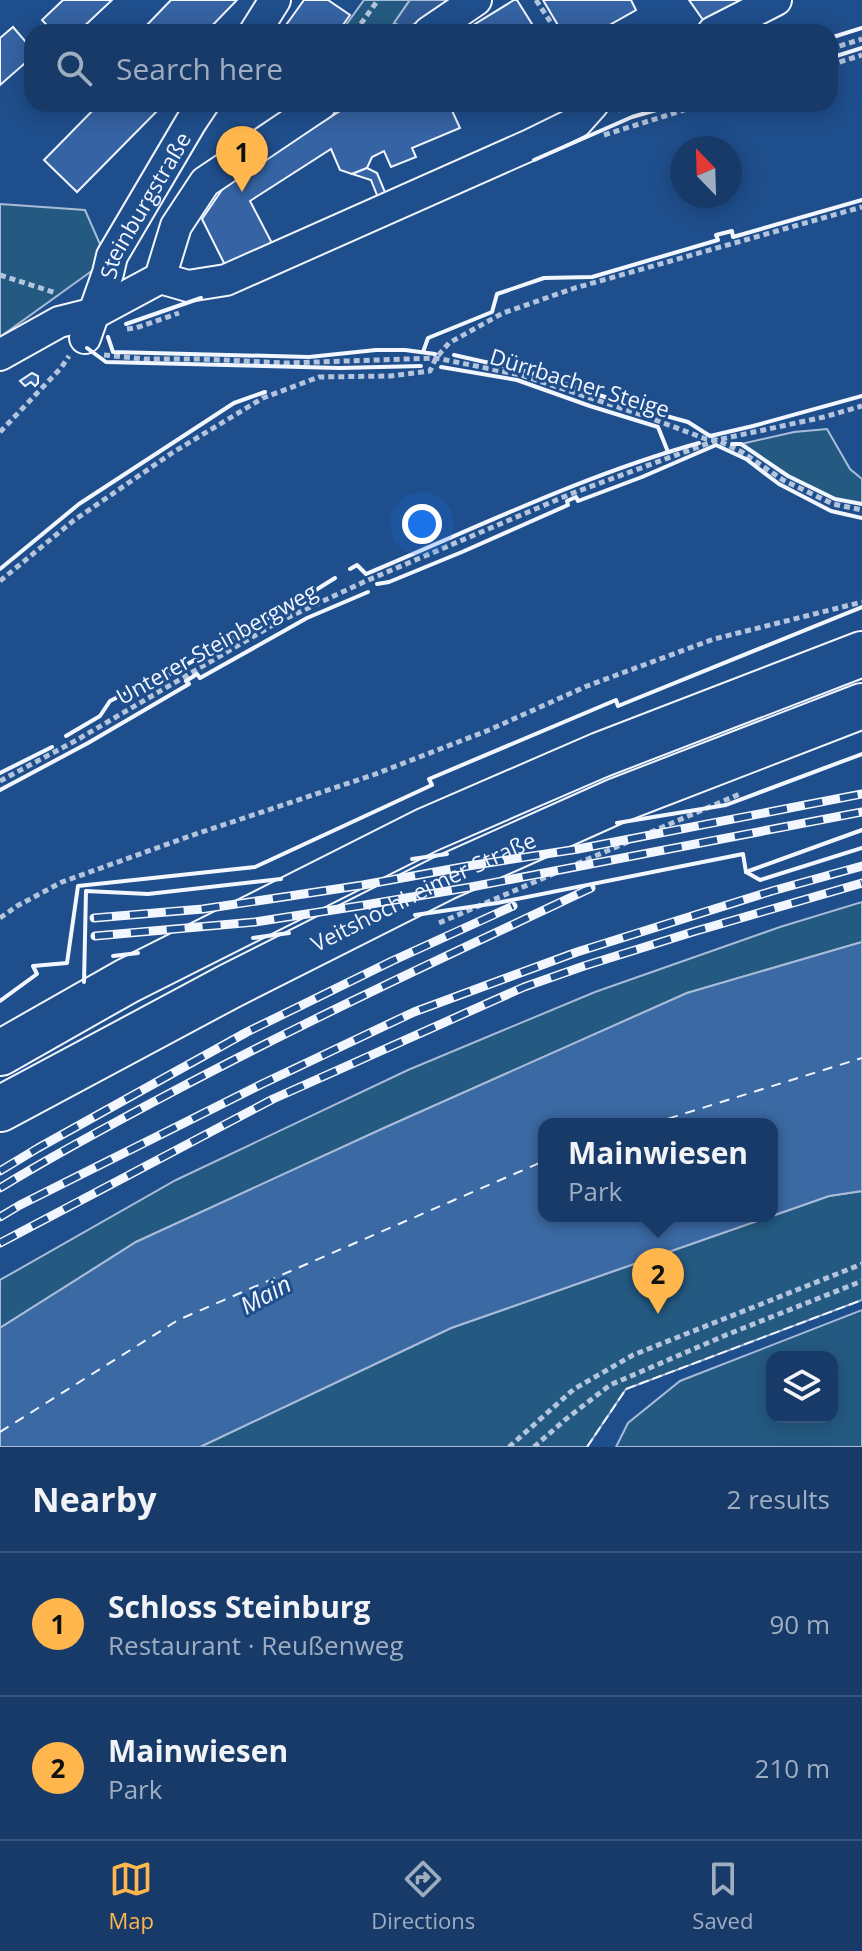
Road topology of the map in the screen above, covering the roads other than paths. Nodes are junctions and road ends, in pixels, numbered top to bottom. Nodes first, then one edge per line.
1 (275, 0) edge
2 (476, 0) edge
3 (776, 0) edge
4 (260, 24) edge
5 (441, 24) edge
6 (729, 24) edge
7 (198, 112) edge
8 (309, 112) edge
9 (586, 112) edge
10 (160, 278) junction
11 (84, 333) junction
12 (0, 355) edge
13 (862, 654) edge
14 (862, 706) edge
15 (0, 1053) edge
16 (0, 1109) edge

1 - 4 street
2 - 5 street
3 - 6 street
7 - 11 street, Steinburgstraße
8 - 10 street
9 - 10 street
10 - 11 street
11 - 12 street
13 - 15 highway
14 - 16 highway, Veitshöchheimer Straße

